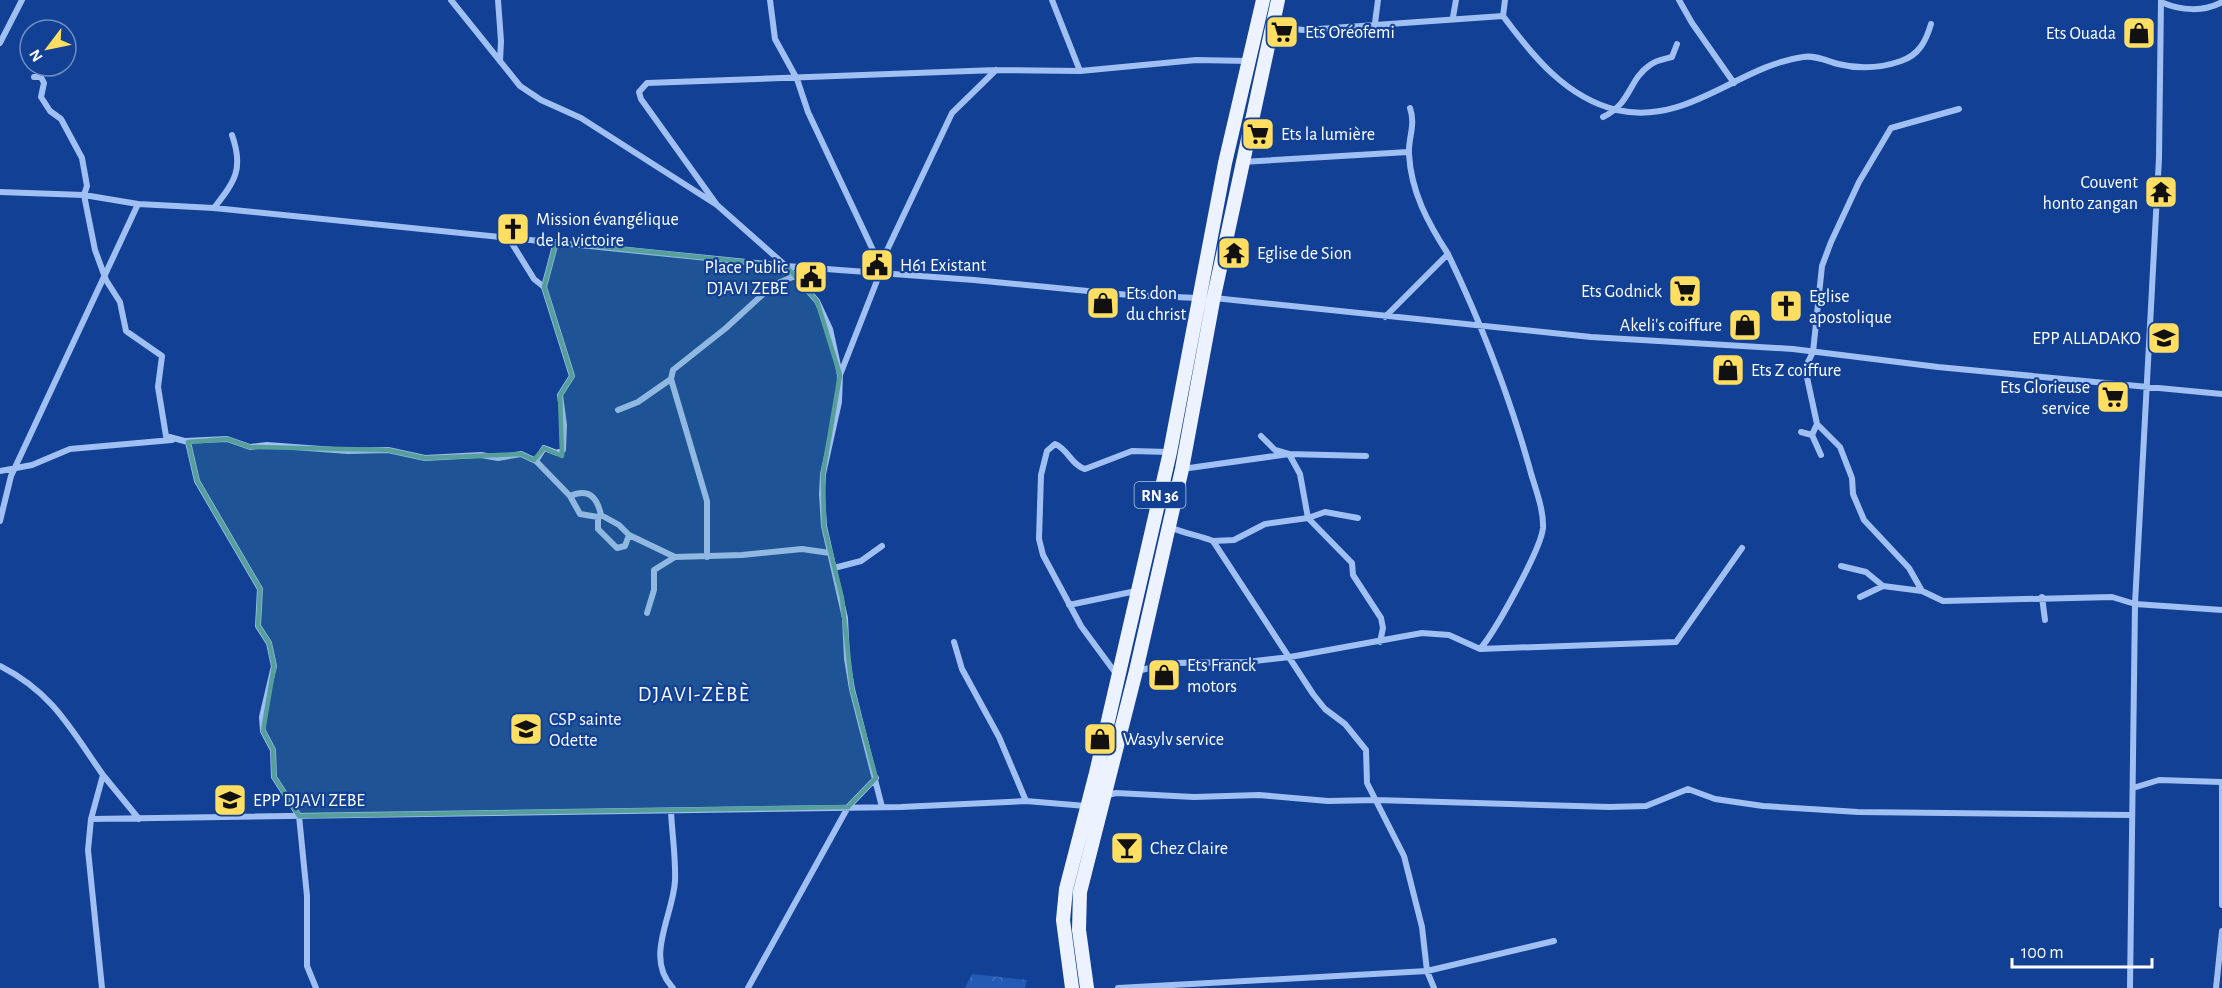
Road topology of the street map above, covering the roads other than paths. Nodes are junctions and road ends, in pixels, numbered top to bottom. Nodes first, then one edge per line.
1 (22, 0) edge
2 (451, 0) edge
3 (498, 0) edge
4 (770, 0) edge
5 (1052, 0) edge
6 (1263, 0) edge
7 (1278, 0) edge
8 (1378, 0) edge
9 (1456, 0) edge
10 (1505, 0) edge
11 (1679, 0) edge
12 (2161, 1) edge
13 (2222, 2) edge
14 (1503, 16) junction
15 (1453, 17) junction
16 (1375, 23) junction
17 (1931, 24) dead end
18 (1273, 27) junction
19 (0, 43) edge
20 (1677, 44) dead end
21 (500, 61) junction
22 (1251, 61) junction
23 (996, 70) junction
24 (1080, 71) junction
25 (42, 78) edge
26 (796, 79) junction
27 (1734, 83) junction
28 (1410, 108) dead end
29 (1959, 109) dead end
30 (1617, 110) junction
31 (1603, 117) dead end
32 (232, 135) dead end
33 (1408, 152) junction
34 (1242, 162) junction
35 (0, 192) edge
36 (88, 196) junction
37 (138, 204) junction
38 (717, 205) junction
39 (214, 208) junction
40 (508, 237) junction
41 (556, 242) junction
42 (1448, 254) junction
43 (880, 265) junction
44 (786, 266) junction
45 (104, 271) junction
46 (880, 273) junction
47 (795, 276) junction
48 (544, 287) junction
49 (1197, 298) junction
50 (1214, 298) junction
51 (1385, 317) junction
52 (1482, 327) junction
53 (1813, 352) junction
54 (840, 375) junction
55 (671, 379) junction
56 (2145, 387) junction
57 (2222, 394) edge
58 (618, 410) dead end
59 (1817, 424) junction
60 (1801, 432) dead end
61 (1812, 435) junction
62 (1261, 436) dead end
63 (188, 442) junction
64 (1170, 452) junction
65 (1289, 454) junction
66 (1821, 455) dead end
67 (1366, 456) dead end
68 (536, 461) junction
69 (17, 467) junction
70 (1182, 470) junction
71 (0, 471) edge
72 (570, 496) junction
73 (599, 516) junction
74 (1308, 518) junction
75 (1358, 518) dead end
76 (0, 521) edge
77 (1169, 527) junction
78 (629, 536) junction
79 (1213, 541) junction
80 (882, 546) dead end
81 (1742, 548) dead end
82 (830, 553) junction
83 (675, 557) junction
84 (707, 557) junction
85 (1841, 566) dead end
86 (834, 568) junction
87 (1883, 586) junction
88 (1138, 591) junction
89 (1922, 591) junction
90 (1860, 597) dead end
91 (2042, 597) junction
92 (2135, 604) junction
93 (1069, 605) junction
94 (2222, 610) edge
95 (647, 613) dead end
96 (2045, 620) dead end
97 (954, 642) dead end
98 (1380, 642) junction
99 (1480, 649) junction
100 (1290, 657) junction
101 (0, 666) edge
102 (1137, 671) junction
103 (1118, 677) junction
104 (103, 775) junction
105 (876, 778) junction
106 (2221, 782) edge
107 (2133, 788) junction
108 (1104, 796) junction
109 (1376, 800) junction
110 (1026, 801) junction
111 (1087, 806) junction
112 (848, 807) junction
113 (882, 807) junction
114 (671, 811) junction
115 (2131, 815) junction
116 (299, 816) junction
117 (91, 819) junction
118 (139, 819) junction
119 (2222, 905) edge
120 (2222, 931) edge
121 (1554, 941) dead end
122 (1427, 971) junction
123 (102, 988) edge
124 (316, 988) edge
125 (673, 988) edge
126 (748, 988) edge
127 (1072, 988) edge
128 (1087, 988) edge
129 (1118, 988) edge
130 (1434, 988) edge
131 (2130, 988) edge
132 (2216, 988) edge

1 - 19 street
2 - 21 street
3 - 21 street
4 - 26 street
5 - 24 street
6 - 22 main road, RN 36
7 - 18 main road, RN 36
8 - 16 street
9 - 15 street
10 - 14 street
11 - 27 street
12 - 13 street
12 - 56 street
14 - 15 street
14 - 30 street
15 - 16 street
16 - 18 street
17 - 27 street
18 - 34 main road, RN 36
20 - 30 street
21 - 38 street
22 - 24 street
22 - 49 main road, RN 36
23 - 24 street
23 - 26 street
23 - 43 street
25 - 36 street
26 - 38 street
26 - 43 street
27 - 30 street
28 - 33 street
29 - 53 street
30 - 31 street
32 - 39 street
33 - 34 street
33 - 42 street
34 - 50 main road, RN 36
35 - 36 street
36 - 37 street
36 - 45 street
37 - 39 street
37 - 45 street
38 - 44 street
39 - 40 street
40 - 41 street
40 - 48 street
41 - 44 street
41 - 48 street
42 - 51 street
42 - 52 street
43 - 46 street
44 - 46 street
44 - 47 street
45 - 63 street
45 - 69 street
46 - 49 street
46 - 54 street
47 - 54 street
47 - 55 street
48 - 68 street
49 - 64 main road, RN 36
50 - 51 street
50 - 70 main road, RN 36
51 - 52 street
52 - 53 street
52 - 99 street
53 - 56 street
53 - 59 street
54 - 82 street
55 - 58 street
55 - 84 street
56 - 57 street
56 - 92 street
59 - 61 street
59 - 89 street
60 - 61 street
61 - 66 street
62 - 65 street
63 - 68 street
63 - 69 street
63 - 116 street
64 - 88 main road, RN 36
64 - 93 street
65 - 67 street
65 - 70 street
65 - 74 street
68 - 72 street
69 - 71 street
69 - 76 street
70 - 77 main road, RN 36
72 - 73 street
72 - 73 street
73 - 78 street
73 - 78 street
74 - 75 street
74 - 79 street
74 - 98 street
77 - 79 street
77 - 102 main road, RN 36
78 - 83 street
79 - 100 street
80 - 86 street
81 - 99 street
82 - 84 street
82 - 86 street
83 - 84 street
83 - 95 street
85 - 87 street
86 - 105 street
87 - 89 street
87 - 90 street
88 - 93 street
88 - 103 main road, RN 36
89 - 91 street
91 - 92 street
91 - 96 street
92 - 94 street
92 - 107 street
93 - 103 street
97 - 110 street
98 - 99 street
98 - 100 street
100 - 102 street
100 - 109 street
101 - 104 street
102 - 108 main road, RN 36
103 - 111 main road, RN 36
104 - 117 street
104 - 118 street
105 - 112 street
105 - 113 street
106 - 107 street
106 - 119 street
107 - 115 street
108 - 109 street
108 - 128 main road, RN 36
109 - 115 street
109 - 122 street
110 - 111 street
110 - 113 street
111 - 127 main road, RN 36
112 - 113 street
112 - 114 street
112 - 126 street
114 - 116 street
114 - 125 street
115 - 131 street
116 - 118 street
116 - 124 street
117 - 118 street
117 - 123 street
120 - 132 street
121 - 122 street
122 - 129 street
122 - 130 street

